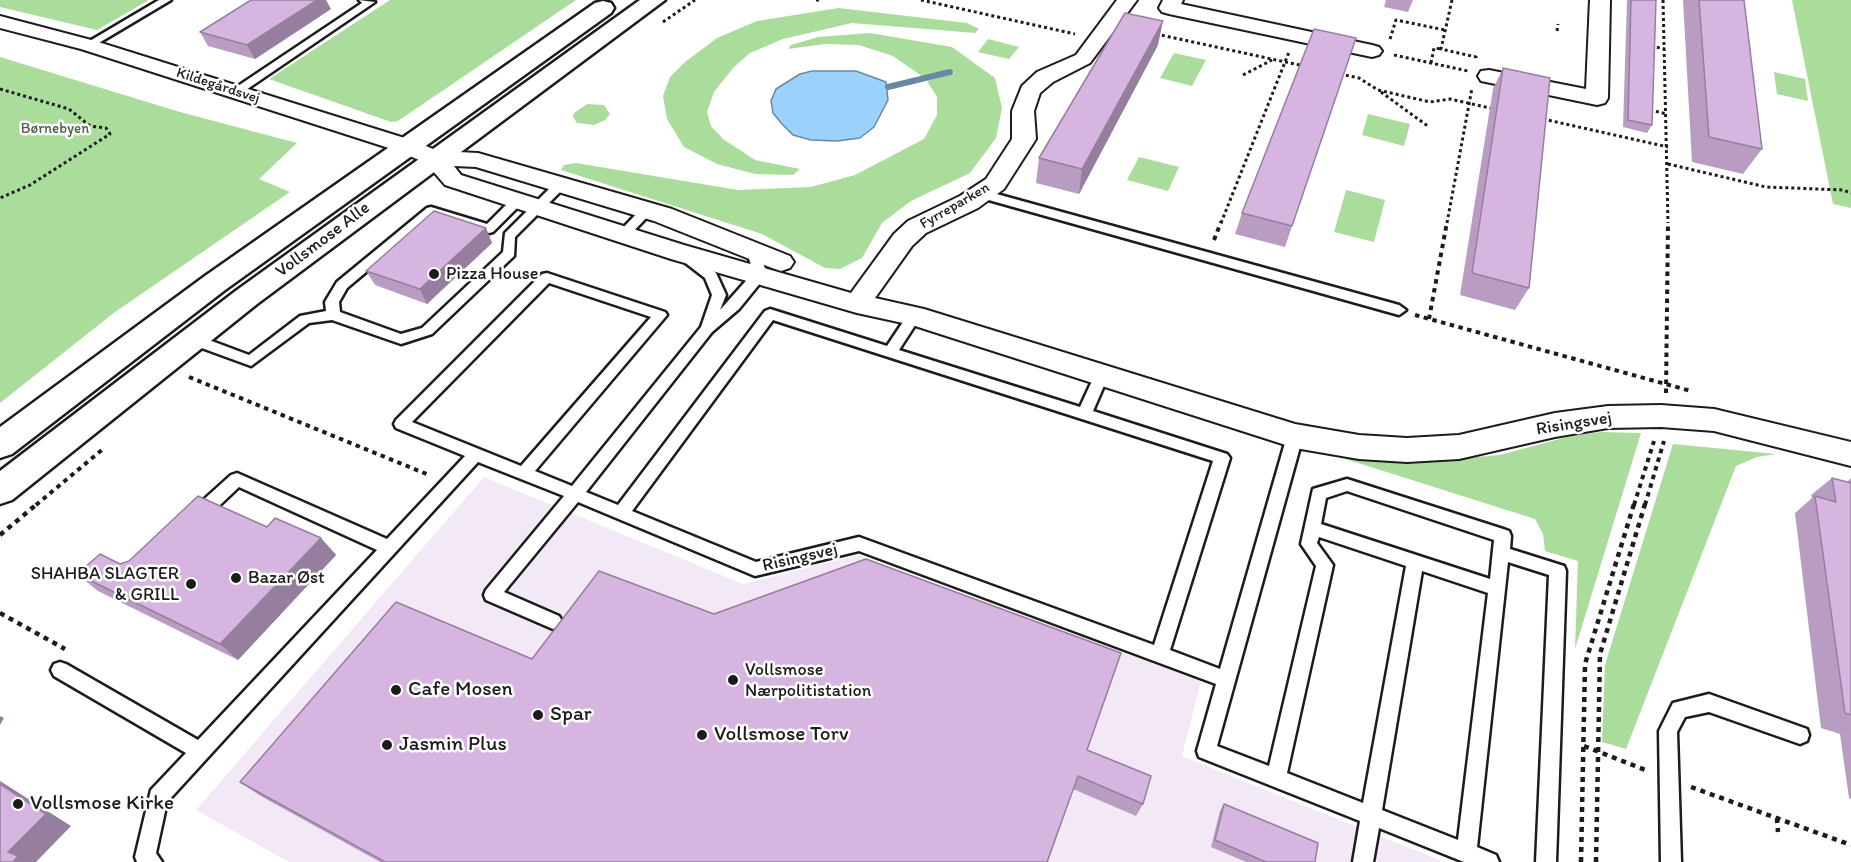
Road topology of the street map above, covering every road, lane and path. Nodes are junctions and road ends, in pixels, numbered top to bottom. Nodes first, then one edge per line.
1 (166, 0) edge
2 (364, 0) edge
3 (615, 0) edge
4 (654, 0) edge
5 (816, 0) edge
6 (822, 0) edge
7 (921, 0) edge
8 (1127, 0) edge
9 (1173, 0) edge
10 (1452, 0) edge
11 (1600, 0) edge
12 (1663, 0) edge
13 (0, 22) edge
14 (1558, 24) dead end
15 (1159, 25) edge
16 (1445, 30) junction
17 (1557, 31) dead end
18 (1147, 32) edge
19 (1155, 34) junction
20 (1099, 39) junction
21 (88, 45) junction
22 (1643, 45) edge
23 (1441, 49) junction
24 (1665, 49) junction
25 (1379, 52) junction
26 (1288, 54) dead end
27 (1273, 60) junction
28 (1284, 62) junction
29 (1431, 63) junction
30 (1306, 67) edge
31 (1338, 74) edge
32 (1482, 74) junction
33 (1243, 75) dead end
34 (0, 89) edge
35 (1378, 90) junction
36 (236, 92) junction
37 (1470, 95) dead end
38 (1469, 103) junction
39 (1644, 109) edge
40 (1504, 111) edge
41 (1667, 114) junction
42 (1539, 118) edge
43 (1429, 127) dead end
44 (406, 146) junction
45 (1668, 147) junction
46 (434, 158) junction
47 (1668, 164) junction
48 (561, 184) junction
49 (1851, 193) edge
50 (982, 194) junction
51 (0, 198) edge
52 (528, 204) junction
53 (646, 210) junction
54 (623, 235) junction
55 (680, 253) junction
56 (1207, 257) junction
57 (757, 262) junction
58 (861, 299) junction
59 (1399, 310) joint
60 (333, 315) junction
61 (914, 316) junction
62 (1429, 318) junction
63 (707, 329) junction
64 (193, 339) junction
65 (891, 352) junction
66 (1102, 374) junction
67 (189, 377) dead end
68 (1668, 385) junction
69 (1677, 387) dead end
70 (1665, 410) junction
71 (1084, 414) junction
72 (1295, 436) junction
73 (0, 445) edge
74 (476, 454) junction
75 (1851, 454) edge
76 (524, 473) junction
77 (450, 483) junction
78 (0, 490) edge
79 (575, 494) junction
80 (621, 513) junction
81 (189, 525) edge
82 (1312, 528) junction
83 (389, 548) junction
84 (1501, 553) junction
85 (1415, 562) junction
86 (1497, 589) junction
87 (0, 613) edge
88 (553, 621) dead end
89 (1160, 655) junction
90 (60, 670) joint
91 (1226, 679) junction
92 (1800, 735) dead end
93 (1584, 747) junction
94 (200, 751) junction
95 (1598, 752) junction
96 (1276, 779) junction
97 (1669, 779) junction
98 (1370, 816) junction
99 (1777, 818) junction
100 (1778, 832) dead end
101 (1851, 845) edge
102 (1466, 853) junction
103 (152, 862) edge
104 (1363, 862) edge
105 (1489, 862) edge
106 (1546, 862) edge
107 (1581, 862) edge
108 (1596, 862) edge
109 (1671, 862) edge

1 - 21 lane
2 - 36 lane
3 - 44 street, Vollsmose Alle
4 - 46 street, Vollsmose Alle
5 - 6 path
7 - 20 path
8 - 20 street, Fyrreparken
9 - 25 street
10 - 16 path
11 - 32 street
12 - 24 path
13 - 21 street, Kildegårdsvej
14 - 17 path
15 - 19 path
16 - 23 path
16 - 25 path
18 - 19 path
19 - 27 path
20 - 50 street, Fyrreparken
21 - 36 street, Kildegårdsvej
22 - 24 path
23 - 29 path
23 - 32 path
24 - 41 path
25 - 29 path
26 - 28 path
27 - 28 path
27 - 33 path
28 - 30 path
28 - 56 path
29 - 32 path
31 - 35 path
34 - 51 path
35 - 38 path
35 - 43 path
36 - 44 street, Kildegårdsvej
37 - 38 path
38 - 40 path
38 - 62 path
39 - 41 path
41 - 45 path
42 - 45 path
44 - 46 street, Kildegårdsvej
44 - 73 street, Vollsmose Alle
45 - 47 path
46 - 48 street, Risingsvej
46 - 52 street, Risingsvej
46 - 64 street, Vollsmose Alle
47 - 49 path
47 - 68 path
48 - 52 lane
48 - 53 street, Risingsvej
50 - 56 lane
50 - 58 street, Fyrreparken
52 - 54 street, Risingsvej
52 - 60 lane
52 - 60 lane
53 - 54 lane
53 - 57 street, Risingsvej
54 - 55 street, Risingsvej
55 - 57 street, Risingsvej
55 - 63 lane, Risingsvej
56 - 59 lane
57 - 58 street, Risingsvej
57 - 63 lane, Risingsvej
58 - 61 street, Risingsvej
59 - 62 path
60 - 64 lane
61 - 65 lane
61 - 66 street, Risingsvej
62 - 68 path
63 - 79 lane, Risingsvej
64 - 78 street, Vollsmose Alle
65 - 71 lane
65 - 80 lane
66 - 71 lane
66 - 72 street, Risingsvej
67 - 77 path
68 - 70 path
69 - 70 path
70 - 72 street, Risingsvej
70 - 75 street, Risingsvej
70 - 93 path
70 - 95 path
71 - 89 lane
72 - 91 lane
74 - 76 lane
74 - 76 lane
74 - 77 lane
76 - 79 lane
77 - 83 lane
79 - 80 lane, Risingsvej
79 - 88 lane
80 - 89 lane, Risingsvej
81 - 83 lane
82 - 84 lane
82 - 85 lane
82 - 96 lane
83 - 94 lane
84 - 86 lane
84 - 106 lane
85 - 86 lane
85 - 98 lane
86 - 102 lane
87 - 90 path
89 - 91 lane, Risingsvej
90 - 94 lane
91 - 96 lane
92 - 97 lane
93 - 95 path
93 - 107 path
94 - 103 lane
95 - 97 path
95 - 108 path
96 - 98 lane
97 - 99 path
97 - 109 lane
98 - 102 lane
98 - 104 lane
99 - 100 path
99 - 101 path
102 - 105 lane

